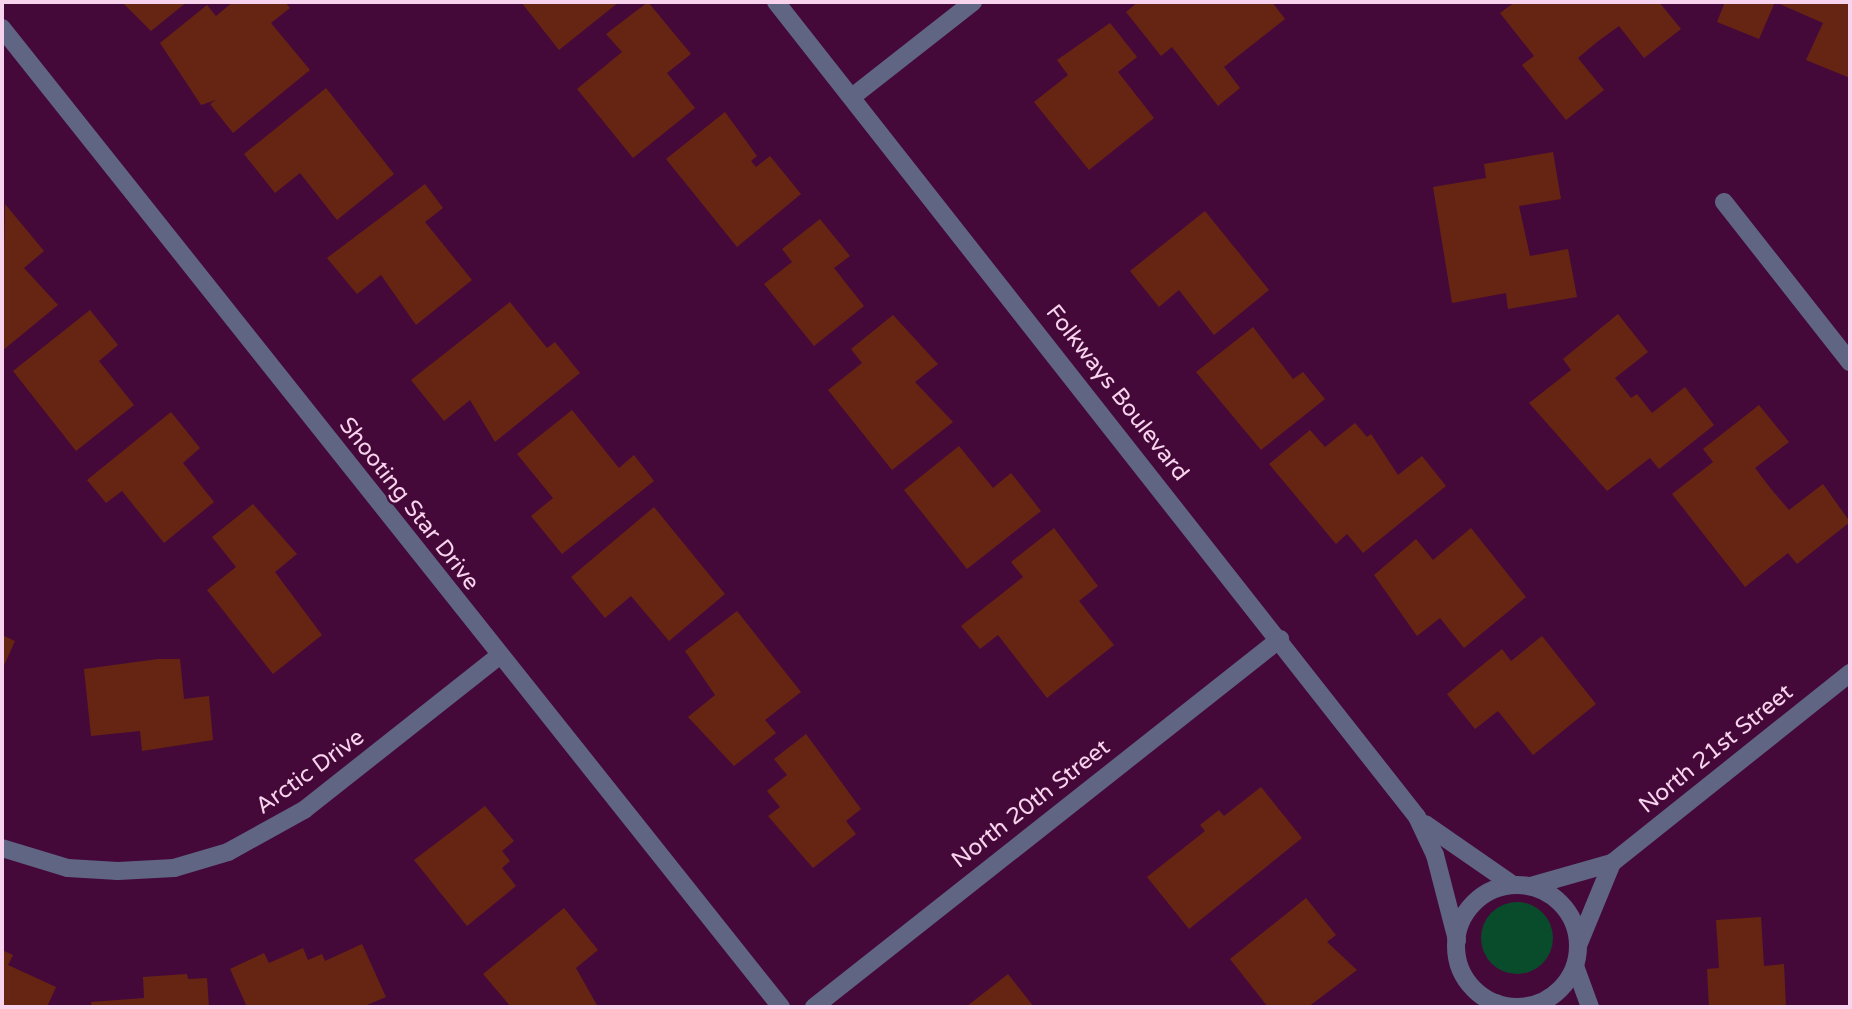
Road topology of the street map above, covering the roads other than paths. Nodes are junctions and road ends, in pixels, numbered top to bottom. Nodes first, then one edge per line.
1 (776, 2) edge
2 (973, 2) edge
3 (2, 28) edge
4 (852, 97) junction
5 (1724, 202) dead end
6 (1850, 362) edge
7 (1280, 639) junction
8 (498, 657) junction
9 (1850, 673) edge
10 (1417, 817) junction
11 (2, 848) edge
12 (1612, 863) junction
13 (1513, 885) junction
14 (1531, 886) junction
15 (1457, 940) junction
16 (1578, 945) junction
17 (1575, 966) junction
18 (1499, 1005) edge
19 (781, 1007) edge
20 (814, 1007) edge
21 (1590, 1007) edge

1 - 4 street, Folkways Boulevard
2 - 4 street
3 - 8 street, Shooting Star Drive
4 - 7 street, Folkways Boulevard
5 - 6 street
7 - 10 street, Folkways Boulevard
7 - 20 street, North 20th Street
8 - 11 street, Arctic Drive
8 - 19 street, Shooting Star Drive
9 - 12 street, North 21st Street
10 - 13 street, Folkways Boulevard
10 - 15 street, Folkways Boulevard
12 - 14 street, North 21st Street
12 - 16 street, North 21st Street
13 - 14 street
13 - 15 street
14 - 16 street
15 - 18 street
16 - 17 street
17 - 18 street
17 - 21 street

